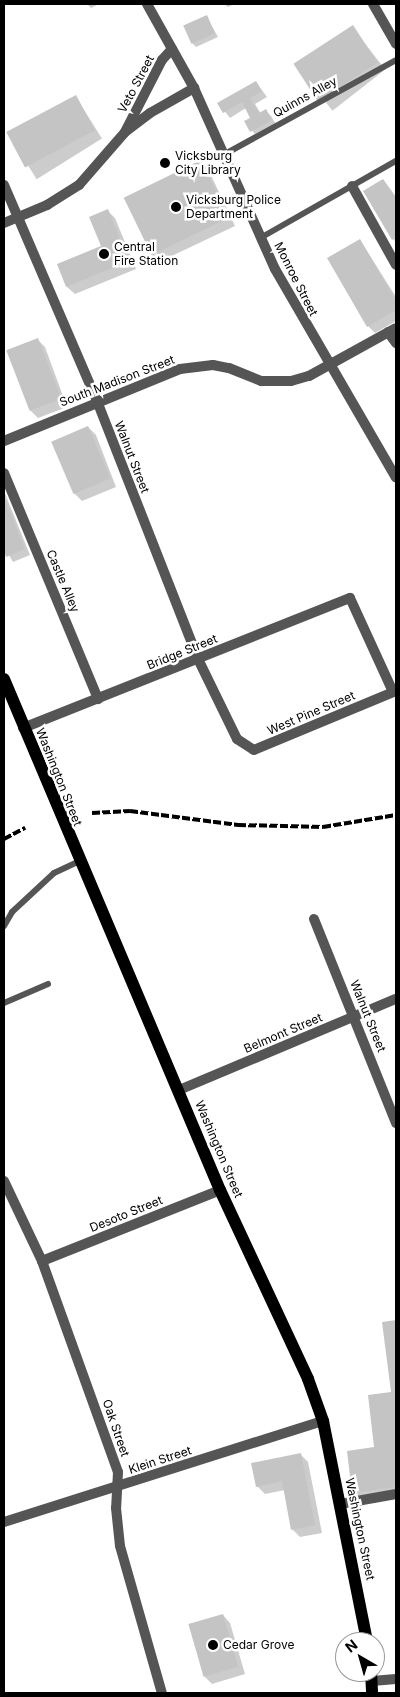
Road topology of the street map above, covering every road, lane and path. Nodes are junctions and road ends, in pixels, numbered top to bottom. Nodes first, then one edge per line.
1 (147, 4) edge
2 (373, 4) edge
3 (396, 44) edge
4 (172, 48) junction
5 (396, 60) edge
6 (194, 88) junction
7 (125, 132) junction
8 (225, 154) junction
9 (396, 161) edge
10 (4, 185) edge
11 (352, 186) junction
12 (20, 217) junction
13 (4, 223) edge
14 (262, 238) junction
15 (396, 265) edge
16 (392, 330) edge
17 (396, 343) edge
18 (328, 366) junction
19 (97, 401) junction
20 (4, 441) edge
21 (4, 472) edge
22 (396, 478) edge
23 (198, 659) junction
24 (4, 679) edge
25 (394, 692) edge
26 (98, 698) junction
27 (24, 728) junction
28 (237, 739) joint
29 (78, 862) junction
30 (314, 919) dead end
31 (4, 926) edge
32 (48, 984) dead end
33 (396, 999) edge
34 (4, 1003) edge
35 (355, 1017) junction
36 (179, 1090) junction
37 (396, 1123) edge
38 (4, 1181) edge
39 (220, 1190) junction
40 (42, 1261) junction
41 (323, 1421) junction
42 (119, 1486) junction
43 (396, 1494) edge
44 (340, 1504) junction
45 (4, 1522) edge
46 (365, 1632) edge
47 (162, 1693) edge

1 - 4 street, Monroe Street
2 - 3 street
4 - 6 street, Monroe Street
4 - 7 street, Veto Street
5 - 8 lane, Quinns Alley
6 - 7 street, Veto Street
6 - 8 street, Monroe Street
7 - 12 street, Veto Street
8 - 14 street, Monroe Street
9 - 11 lane
10 - 12 street, Walnut Street
11 - 14 lane
11 - 15 street
12 - 13 street, Veto Street
12 - 19 street, Walnut Street
14 - 18 street, Monroe Street
16 - 17 street
16 - 18 street, South Madison Street
18 - 19 street, South Madison Street
18 - 22 street, Monroe Street
19 - 20 street, South Madison Street
19 - 23 street, Walnut Street
21 - 26 street, Castle Alley
23 - 25 street, Bridge Street
23 - 26 street, Bridge Street
23 - 28 street, Walnut Street
24 - 27 main road, Washington Street
25 - 28 street, West Pine Street
26 - 27 street, Bridge Street
27 - 29 main road, Washington Street
29 - 31 lane
29 - 36 main road, Washington Street
30 - 35 street, Walnut Street
32 - 34 lane
33 - 35 street, Belmont Street
35 - 36 street, Belmont Street
35 - 37 street, Walnut Street
36 - 39 main road, Washington Street
38 - 40 street, Oak Street
39 - 40 street, Desoto Street
39 - 41 main road, Washington Street
40 - 42 street, Oak Street
41 - 42 street, Klein Street
41 - 44 main road, Washington Street
42 - 45 street, Klein Street
42 - 47 street, Oak Street
43 - 44 street
44 - 46 main road, Washington Street

